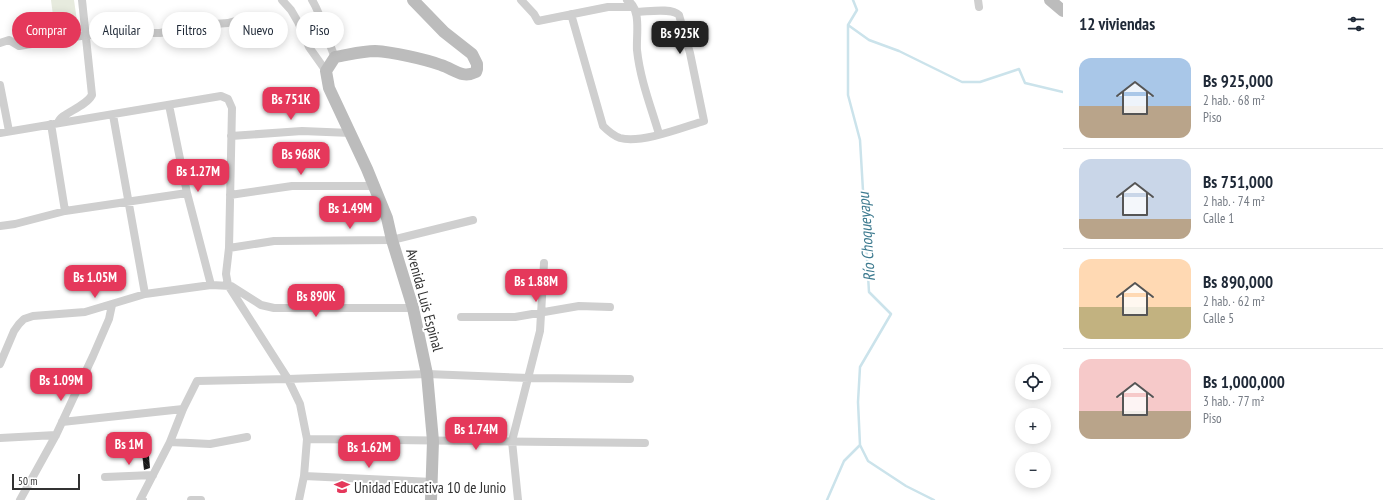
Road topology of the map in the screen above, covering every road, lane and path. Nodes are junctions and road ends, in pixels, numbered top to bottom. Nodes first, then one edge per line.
1 (82, 0) edge
2 (282, 0) edge
3 (312, 0) edge
4 (413, 0) edge
5 (521, 0) edge
6 (628, 0) edge
7 (1050, 0) edge
8 (635, 10) junction
9 (1063, 11) edge
10 (571, 14) junction
11 (229, 23) edge
12 (86, 35) junction
13 (0, 43) edge
14 (335, 57) junction
15 (326, 71) junction
16 (0, 85) edge
17 (169, 104) junction
18 (113, 115) junction
19 (54, 123) junction
20 (9, 131) junction
21 (0, 133) edge
22 (351, 133) junction
23 (659, 134) junction
24 (231, 136) junction
25 (374, 186) junction
26 (187, 194) junction
27 (230, 195) junction
28 (129, 203) junction
29 (65, 211) junction
30 (473, 220) dead end
31 (0, 226) edge
32 (392, 240) junction
33 (229, 248) junction
34 (544, 263) dead end
35 (211, 285) junction
36 (228, 285) junction
37 (145, 294) junction
38 (112, 305) junction
39 (610, 307) dead end
40 (414, 308) junction
41 (541, 312) junction
42 (461, 317) dead end
43 (0, 364) edge
44 (427, 374) junction
45 (528, 378) junction
46 (288, 379) junction
47 (630, 379) dead end
48 (183, 409) junction
49 (62, 422) junction
50 (56, 434) junction
51 (248, 437) dead end
52 (0, 438) edge
53 (307, 439) junction
54 (433, 441) junction
55 (512, 441) junction
56 (170, 442) junction
57 (645, 443) dead end
58 (154, 475) junction
59 (304, 476) junction
60 (105, 477) dead end
61 (433, 482) junction
62 (20, 500) edge
63 (143, 500) edge
64 (191, 500) edge
65 (201, 500) edge
66 (299, 500) edge
67 (432, 500) edge
68 (518, 500) edge

1 - 12 street
2 - 15 street
3 - 14 street
4 - 14 street
5 - 10 street
6 - 8 street
7 - 9 street
8 - 10 street
8 - 23 street
8 - 23 street
10 - 23 street
11 - 12 street
12 - 13 street
12 - 19 street
14 - 15 street
15 - 22 street, Avenida Luis Espinal
16 - 20 street
17 - 18 street
17 - 24 street
17 - 26 street
18 - 19 street
18 - 28 street
19 - 20 street
19 - 29 street
20 - 21 street
22 - 24 street
22 - 25 street, Avenida Luis Espinal
24 - 27 street
25 - 27 street
25 - 32 street, Avenida Luis Espinal
26 - 28 street
26 - 35 street
27 - 33 street
28 - 29 street
28 - 37 street
29 - 31 street
30 - 32 street
32 - 33 street
32 - 40 street, Avenida Luis Espinal
33 - 36 street
34 - 41 street
35 - 36 street
35 - 37 street
36 - 40 street
36 - 46 street
37 - 38 street
38 - 43 street
38 - 49 street
39 - 41 street
40 - 44 street, Avenida Luis Espinal
41 - 42 street
41 - 45 street
44 - 45 street
44 - 46 street
44 - 54 street, Avenida Luis Espinal
45 - 47 street
45 - 55 street
46 - 48 street
46 - 53 street
48 - 49 street
48 - 56 street
49 - 50 street
50 - 52 street
50 - 62 street
51 - 56 street
53 - 54 street
53 - 59 street
54 - 55 street
54 - 61 street, Avenida Luis Espinal
55 - 57 street
55 - 68 street
56 - 58 street
58 - 60 street
58 - 63 street
59 - 61 street
59 - 66 street
61 - 67 street, Avenida Luis Espinal
64 - 65 street

